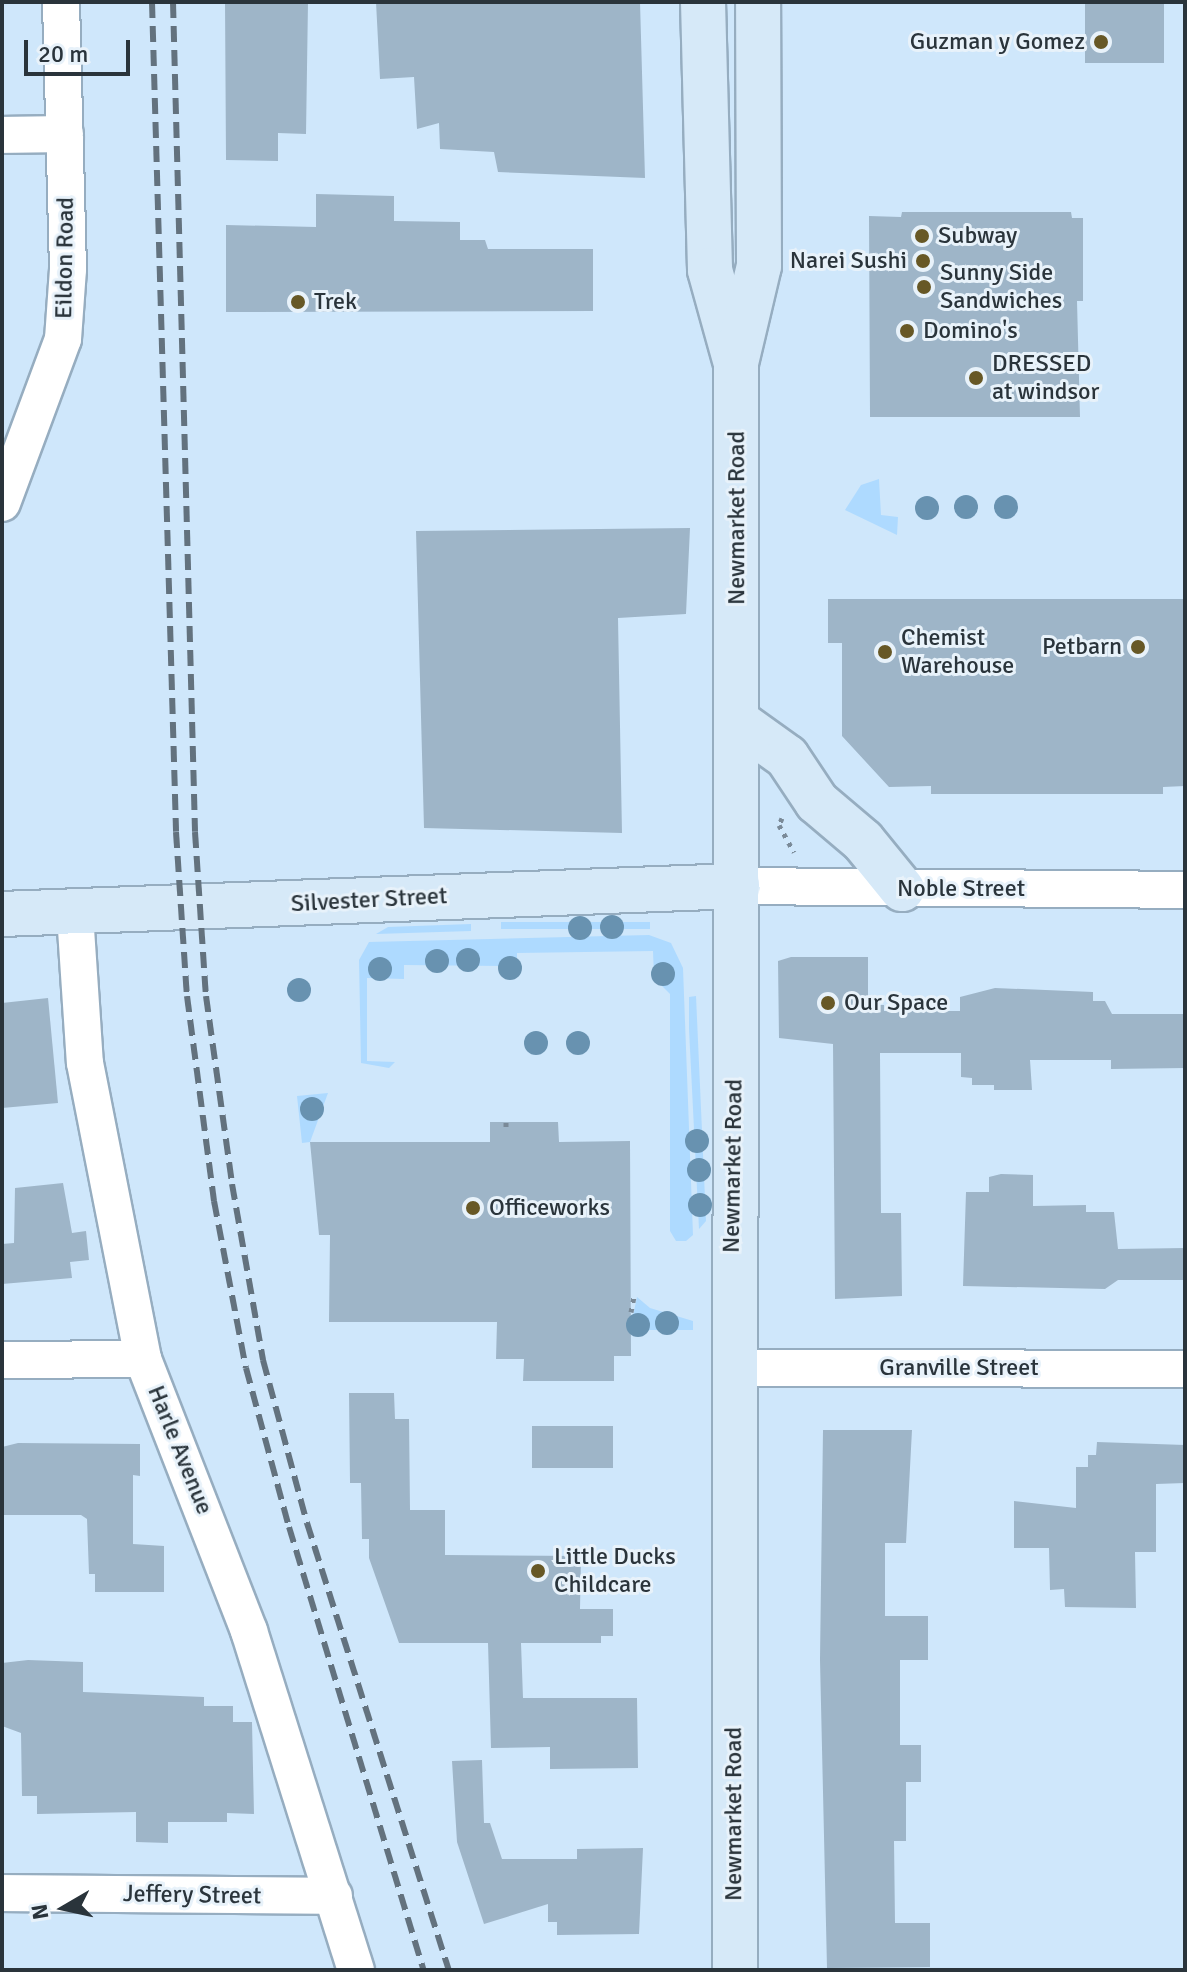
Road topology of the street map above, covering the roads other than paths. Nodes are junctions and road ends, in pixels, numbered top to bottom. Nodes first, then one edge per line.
1 (61, 2) edge
2 (703, 2) edge
3 (758, 2) edge
4 (65, 134) junction
5 (2, 135) edge
6 (736, 363) junction
7 (2, 503) edge
8 (738, 722) junction
9 (737, 886) junction
10 (902, 889) junction
11 (1185, 890) edge
12 (2, 914) edge
13 (75, 914) junction
14 (143, 1359) junction
15 (2, 1360) edge
16 (733, 1368) junction
17 (1185, 1369) edge
18 (2, 1893) edge
19 (334, 1896) junction
20 (356, 1970) edge
21 (735, 1970) edge

1 - 4 street, Eildon Road
2 - 6 main road, Newmarket Road
3 - 6 main road, Newmarket Road
4 - 5 street
4 - 7 street, Eildon Road
6 - 8 main road, Newmarket Road
8 - 9 main road, Newmarket Road
8 - 10 main road
9 - 10 street, Noble Street
9 - 13 main road, Silvester Street
9 - 16 main road, Newmarket Road
10 - 11 street, Noble Street
12 - 13 main road, Silvester Street
13 - 14 street, Harle Avenue
14 - 15 street
14 - 19 street, Harle Avenue
16 - 17 street, Granville Street
16 - 21 main road, Newmarket Road
18 - 19 street, Jeffery Street
19 - 20 street, Harle Avenue

